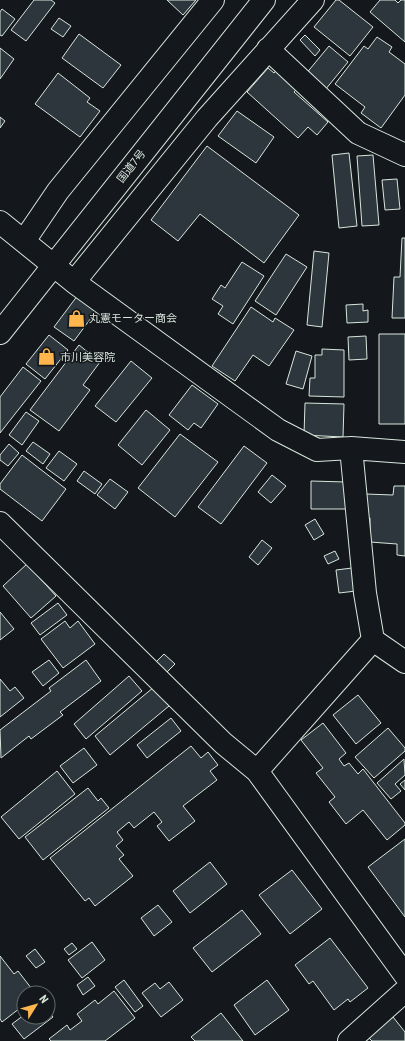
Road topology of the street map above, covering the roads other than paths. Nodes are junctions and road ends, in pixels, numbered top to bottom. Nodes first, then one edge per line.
1 (213, 0) edge
2 (264, 0) edge
3 (313, 0) edge
4 (268, 49) junction
5 (405, 155) edge
6 (0, 222) edge
7 (24, 241) junction
8 (53, 265) junction
9 (74, 282) junction
10 (0, 333) edge
11 (351, 448) junction
12 (405, 452) edge
13 (0, 523) edge
14 (373, 640) junction
15 (405, 662) edge
16 (257, 771) junction
17 (405, 975) edge
18 (405, 991) edge
19 (350, 1041) edge

1 - 7 main road
2 - 8 main road, 国道7号
3 - 4 main road
4 - 5 main road
4 - 9 main road
6 - 7 main road
7 - 8 main road
8 - 9 main road
8 - 10 main road, 国道7号
9 - 11 main road
11 - 12 main road
11 - 14 main road
13 - 16 main road
14 - 15 main road
14 - 16 main road
16 - 17 main road
18 - 19 main road

